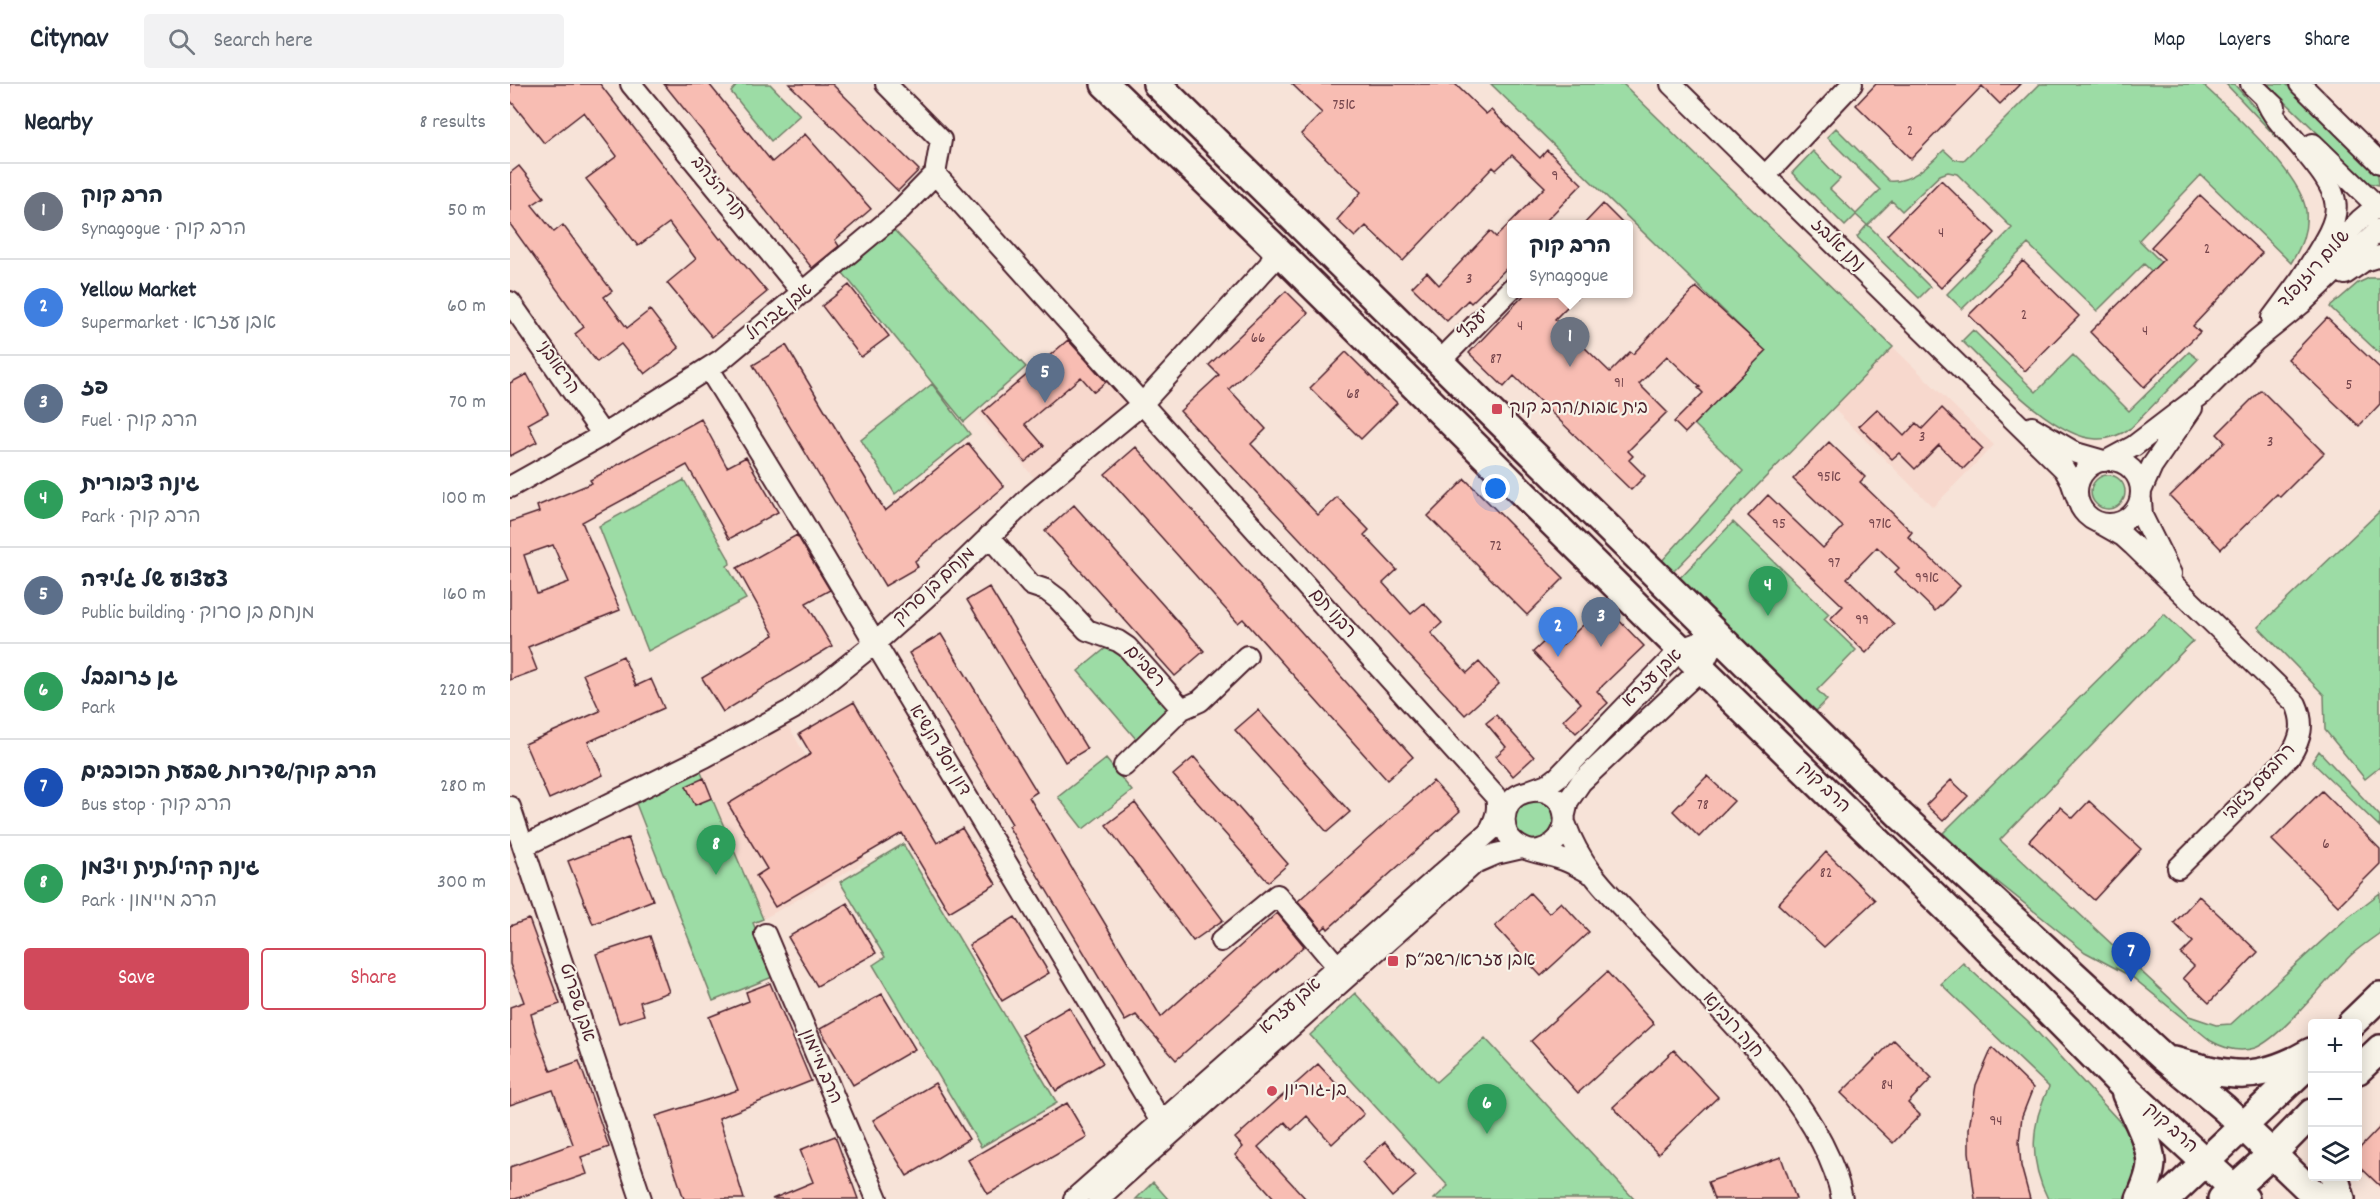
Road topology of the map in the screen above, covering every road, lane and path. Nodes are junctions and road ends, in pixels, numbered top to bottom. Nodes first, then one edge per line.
1 (632, 84) edge
2 (886, 84) edge
3 (1105, 84) edge
4 (1157, 84) edge
5 (1671, 84) edge
6 (1852, 84) edge
7 (2300, 84) edge
8 (2258, 91) edge
9 (2380, 163) edge
10 (935, 174) junction
11 (1765, 176) junction
12 (2379, 207) edge
13 (2380, 229) edge
14 (1269, 243) junction
15 (2380, 256) edge
16 (2301, 279) junction
17 (1507, 293) edge
18 (803, 294) junction
19 (510, 302) edge
20 (2301, 304) junction
21 (2255, 341) junction
22 (1439, 362) junction
23 (709, 369) junction
24 (2202, 394) junction
25 (1141, 405) junction
26 (2002, 408) junction
27 (603, 435) junction
28 (2106, 460) junction
29 (510, 487) edge
30 (2141, 495) junction
31 (2077, 498) junction
32 (2100, 523) junction
33 (988, 536) junction
34 (2178, 587) junction
35 (1717, 636) junction
36 (874, 644) junction
37 (1681, 649) junction
38 (1247, 656) dead end
39 (1701, 669) junction
40 (1182, 710) junction
41 (1124, 766) dead end
42 (1527, 791) junction
43 (510, 807) edge
44 (1505, 813) junction
45 (1565, 818) junction
46 (1489, 832) junction
47 (524, 846) junction
48 (1527, 849) junction
49 (2178, 868) dead end
50 (1590, 873) junction
51 (765, 934) dead end
52 (1221, 941) dead end
53 (1337, 966) junction
54 (2380, 996) edge
55 (2355, 1019) edge
56 (2380, 1049) edge
57 (2308, 1054) edge
58 (2164, 1058) junction
59 (2308, 1066) edge
60 (2362, 1066) edge
61 (2124, 1087) junction
62 (2308, 1118) edge
63 (1165, 1128) junction
64 (2244, 1128) junction
65 (2272, 1154) junction
66 (2207, 1163) junction
67 (2336, 1181) edge
68 (2234, 1196) edge
69 (641, 1199) edge
70 (876, 1199) edge
71 (1074, 1199) edge
72 (1098, 1199) edge
73 (1842, 1199) edge
74 (2140, 1199) edge
75 (2166, 1199) edge
76 (2319, 1199) edge
77 (2341, 1199) edge

1 - 18 street, תור הזהב
2 - 10 street
3 - 14 main road, הרב קוק
4 - 22 main road, הרב קוק
5 - 11 street, נתן אלבז
6 - 11 street
7 - 9 street
8 - 12 street
8 - 16 street
10 - 18 street, אבן גבירול
10 - 25 street
11 - 26 street, נתן אלבז
12 - 16 street, שלום רוזנפלד
13 - 20 street, שלום רוזנפלד
14 - 25 street, מנחם בן סרוק
14 - 37 main road, הרב קוק
15 - 20 street
16 - 21 street, שלום רוזנפלד
17 - 22 street, יעבץ
18 - 23 street, אבן גבירול
19 - 27 street, הראובני
20 - 21 street, שלום רוזנפלד
21 - 24 street, שלום רוזנפלד
22 - 35 main road, הרב קוק
23 - 27 street, אבן גבירול
23 - 36 street, דון יוסף הנשיא
24 - 28 street, שלום רוזנפלד
24 - 30 street, שלום רוזנפלד
25 - 33 street, מנחם בן סרוק
25 - 46 street, רבנו תם
26 - 28 street, נתן אלבז
26 - 31 street, נתן אלבז
27 - 29 street, אבן גבירול
28 - 30 street
28 - 31 street
30 - 32 street
30 - 34 street, רחבעם זאבי
31 - 32 street
32 - 34 street, רחבעם זאבי
33 - 36 street, מנחם בן סרוק
33 - 40 street, רשב"ם
34 - 49 street, רחבעם זאבי
35 - 37 street, אבן עזרא
35 - 39 street, אבן עזרא
35 - 58 main road, הרב קוק
36 - 47 street, מנחם בן סרוק
36 - 63 street, דון יוסף הנשיא
37 - 39 main road, הרב קוק
37 - 42 street, אבן עזרא
38 - 40 street
39 - 45 street, אבן עזרא
39 - 61 main road, הרב קוק
40 - 41 street
42 - 44 street
42 - 45 street
43 - 47 street, אבן שפרוט
44 - 46 street, אבן עזרא
44 - 48 street
45 - 48 street
45 - 50 street, חנה רובינא
46 - 53 street, אבן עזרא
47 - 69 street, אבן שפרוט
48 - 50 street, חנה רובינא
48 - 63 street, אבן עזרא
50 - 73 street, חנה רובינא
51 - 70 street, הרב מיימון
52 - 53 street
53 - 63 street, אבן עזרא
54 - 55 main road
56 - 60 main road
57 - 58 main road
58 - 64 main road, הרב קוק
59 - 64 main road
61 - 66 main road, הרב קוק
61 - 74 main road
62 - 65 main road
63 - 71 street, אבן עזרא
63 - 72 street, אבן עזרא
64 - 65 main road, הרב קוק
64 - 66 main road
65 - 68 main road
65 - 76 main road, הרב קוק
66 - 68 main road, הרב קוק
66 - 75 main road
67 - 77 main road

